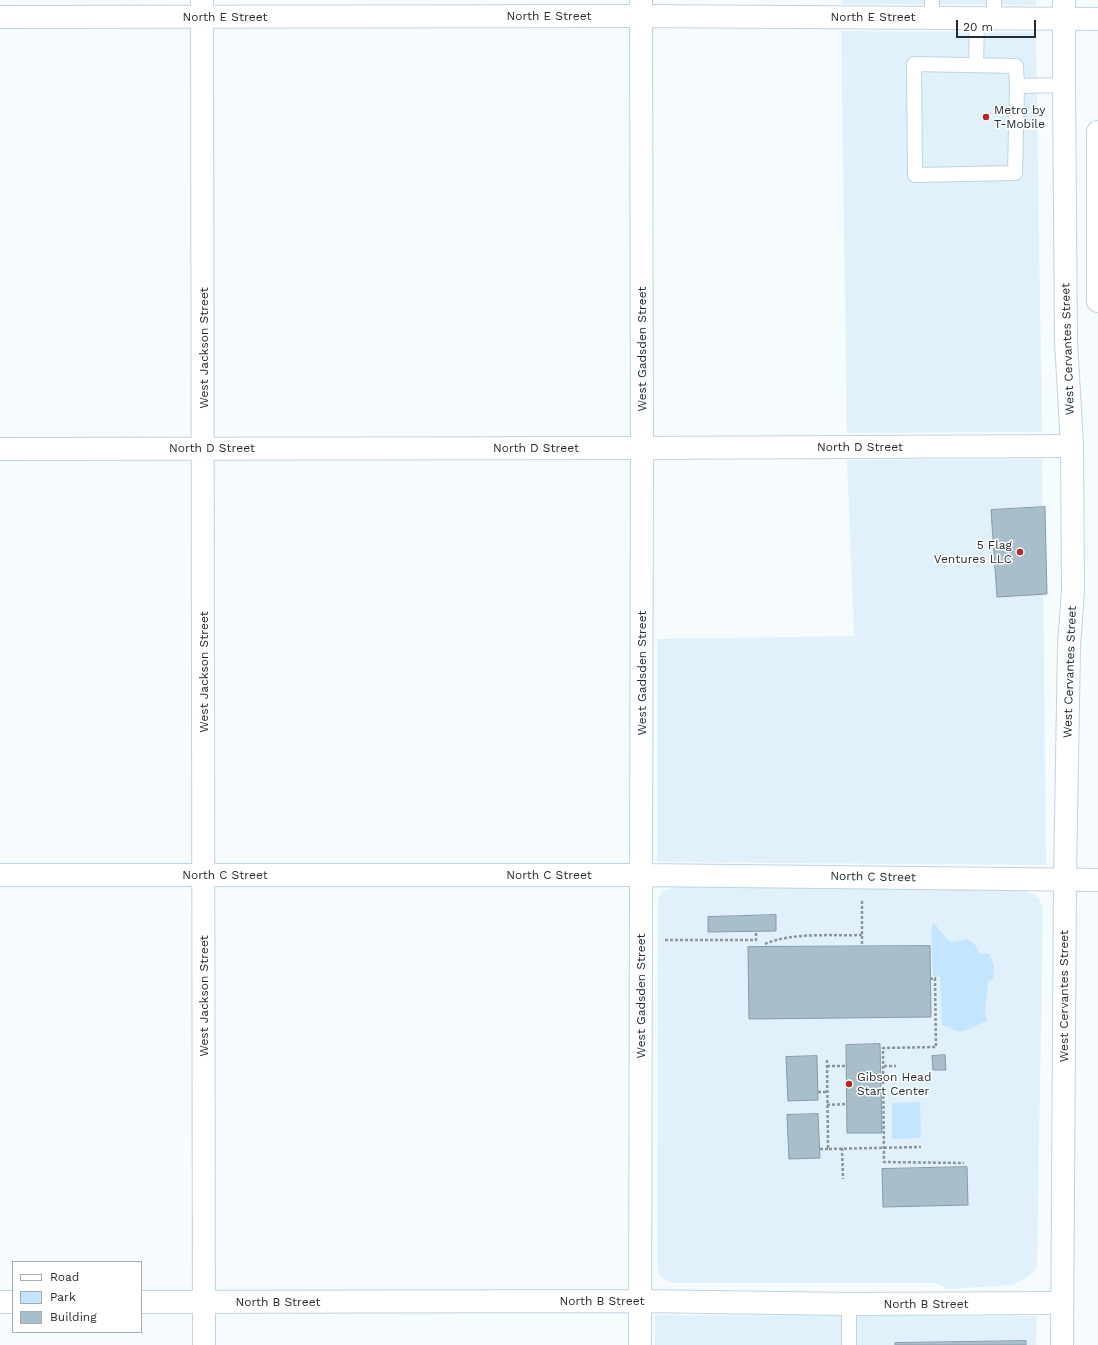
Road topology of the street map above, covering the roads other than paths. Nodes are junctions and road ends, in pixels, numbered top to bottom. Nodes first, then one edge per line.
1 (641, 8) edge
2 (202, 9) edge
3 (932, 9) edge
4 (1064, 9) edge
5 (988, 12) edge
6 (0, 17) edge
7 (1098, 19) edge
8 (976, 65) junction
9 (1017, 86) junction
10 (1064, 86) junction
11 (1098, 132) edge
12 (1098, 301) edge
13 (1072, 446) junction
14 (0, 448) edge
15 (204, 448) junction
16 (642, 448) junction
17 (0, 875) edge
18 (204, 875) junction
19 (641, 875) junction
20 (1065, 879) junction
21 (1098, 880) edge
22 (640, 1301) junction
23 (0, 1302) edge
24 (12, 1302) edge
25 (142, 1302) edge
26 (204, 1302) junction
27 (1062, 1303) junction
28 (849, 1304) junction
29 (204, 1345) edge
30 (640, 1345) edge
31 (849, 1345) edge
32 (1062, 1345) edge

1 - 2 street, North E Street
1 - 3 street, North E Street
1 - 16 street, West Gadsden Street
2 - 6 street, North E Street
2 - 15 street, West Jackson Street
3 - 5 street, North E Street
4 - 5 street, North E Street
4 - 7 street, North E Street
4 - 10 street, West Cervantes Street
5 - 8 lane
8 - 9 lane
8 - 9 lane
9 - 10 lane
10 - 13 street, West Cervantes Street
11 - 12 street
13 - 16 street, North D Street
13 - 20 street, West Cervantes Street
14 - 15 street, North D Street
15 - 16 street, North D Street
15 - 18 street, West Jackson Street
16 - 19 street, West Gadsden Street
17 - 18 street, North C Street
18 - 19 street, North C Street
18 - 26 street, West Jackson Street
19 - 20 street, North C Street
19 - 22 street, West Gadsden Street
20 - 21 street, North C Street
20 - 27 street, West Cervantes Street
22 - 26 street, North B Street
22 - 28 street, North B Street
22 - 30 street, West Gadsden Street
23 - 24 street
25 - 26 street, North B Street
26 - 29 street, West Jackson Street
27 - 28 street, North B Street
27 - 32 street, West Cervantes Street
28 - 31 lane

